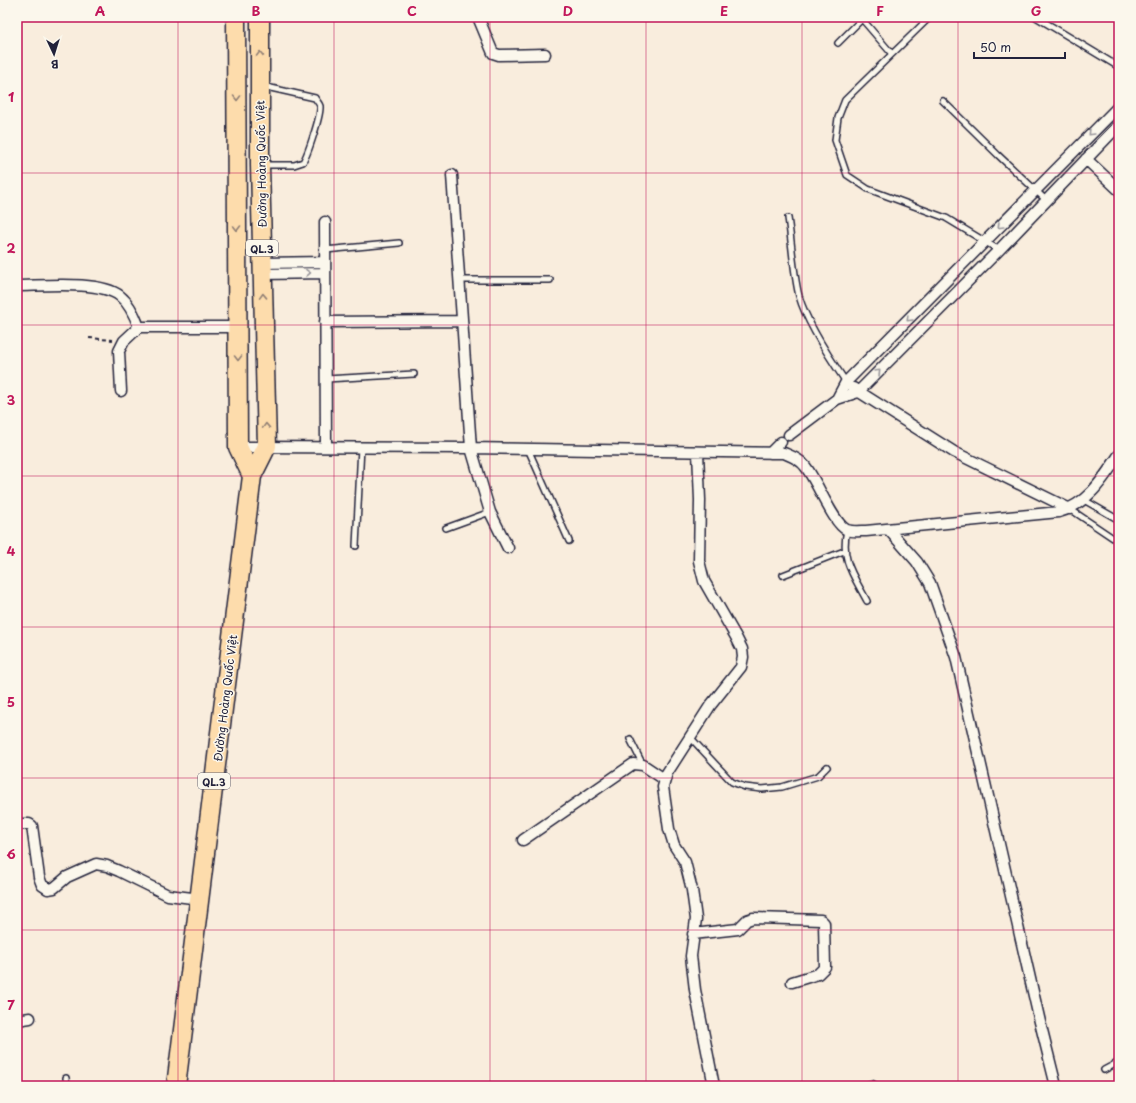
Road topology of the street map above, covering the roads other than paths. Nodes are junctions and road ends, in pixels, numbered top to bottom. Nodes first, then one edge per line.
1 (236, 17) edge
2 (260, 17) edge
3 (478, 17) edge
4 (930, 17) edge
5 (1036, 17) edge
6 (863, 18) edge
7 (838, 43) dead end
8 (544, 54) dead end
9 (892, 54) junction
10 (1119, 67) edge
11 (260, 85) junction
12 (943, 101) dead end
13 (1119, 106) edge
14 (1119, 125) edge
15 (1086, 159) junction
16 (260, 166) junction
17 (452, 175) dead end
18 (1035, 190) junction
19 (1119, 190) edge
20 (1047, 200) junction
21 (788, 218) dead end
22 (325, 222) dead end
23 (985, 241) junction
24 (399, 243) dead end
25 (325, 250) junction
26 (1000, 250) junction
27 (325, 262) junction
28 (262, 269) junction
29 (325, 273) junction
30 (459, 280) junction
31 (550, 280) dead end
32 (17, 286) edge
33 (462, 320) junction
34 (325, 322) junction
35 (238, 327) junction
36 (139, 328) junction
37 (414, 374) dead end
38 (326, 379) junction
39 (846, 382) junction
40 (121, 391) dead end
41 (858, 392) junction
42 (833, 401) junction
43 (789, 435) dead end
44 (781, 442) dead end
45 (238, 446) junction
46 (267, 446) junction
47 (326, 447) junction
48 (361, 447) junction
49 (471, 448) junction
50 (528, 449) junction
51 (698, 452) junction
52 (770, 453) junction
53 (1119, 455) edge
54 (252, 476) junction
55 (1084, 500) junction
56 (1070, 509) junction
57 (490, 512) junction
58 (1119, 520) edge
59 (446, 528) dead end
60 (888, 529) junction
61 (848, 530) junction
62 (569, 542) dead end
63 (1119, 542) edge
64 (356, 546) dead end
65 (508, 548) dead end
66 (844, 551) junction
67 (784, 574) dead end
68 (867, 601) dead end
69 (690, 737) junction
70 (630, 739) dead end
71 (643, 765) junction
72 (827, 767) dead end
73 (664, 779) junction
74 (17, 824) edge
75 (522, 840) dead end
76 (200, 899) junction
77 (693, 934) junction
78 (792, 982) dead end
79 (30, 1018) dead end
80 (17, 1020) edge
81 (1119, 1062) edge
82 (1104, 1070) dead end
83 (66, 1078) dead end
84 (67, 1086) edge
85 (176, 1086) edge
86 (714, 1086) edge
87 (1056, 1086) edge

1 -> 35 highway, QL.3
11 -> 2 highway, Đường Hoàng Quốc Việt / QL.3
3 - 8 street
4 - 9 lane
5 - 10 lane
6 - 7 lane
6 - 9 lane
9 - 23 lane
11 - 16 highway, Đường Hoàng Quốc Việt / QL.3
11 - 16 lane
12 - 18 lane
13 -> 18 street
14 - 15 street
15 - 19 street
15 - 20 street
16 - 28 highway, Đường Hoàng Quốc Việt / QL.3
17 - 30 street
18 - 20 lane
18 -> 23 street
20 - 26 street
21 - 39 lane
22 - 25 street
23 - 26 lane
23 -> 39 street
24 - 25 lane
25 - 27 street
41 -> 26 street
27 - 28 street
27 - 29 street
28 -> 29 street
46 -> 28 highway, Đường Hoàng Quốc Việt / QL.3
29 - 34 street
30 - 31 lane
30 - 33 street
32 - 36 street
33 - 34 street
33 - 49 street
34 - 38 street
35 - 36 street
35 -> 45 highway, QL.3
36 - 40 street
37 - 38 lane
38 - 47 street
39 - 41 street
39 - 42 street
41 - 42 street
41 - 56 street
42 - 43 street
44 - 52 street
45 - 46 street
45 - 54 highway, QL.3
46 - 47 street
46 - 54 highway, Đường Hoàng Quốc Việt / QL.3
47 - 48 street
48 - 49 street
48 - 64 lane
49 - 50 street
49 - 57 street
50 - 51 street
50 - 62 lane
51 - 52 street
51 - 69 street
52 - 61 street
53 - 55 street
54 - 76 highway, Đường Hoàng Quốc Việt / QL.3
55 - 56 street
55 - 58 lane
56 - 60 street
56 - 63 lane
57 - 59 lane
57 - 65 street
60 - 61 street
60 - 87 street
61 - 66 lane
66 - 67 lane
66 - 68 lane
69 - 72 lane
69 - 73 street
70 - 71 lane
71 - 73 street
71 - 75 street
73 - 77 street
74 - 76 street
76 - 85 highway, Đường Hoàng Quốc Việt / QL.3
77 - 78 street
77 - 86 street
79 - 80 street
81 - 82 lane
83 - 84 lane

